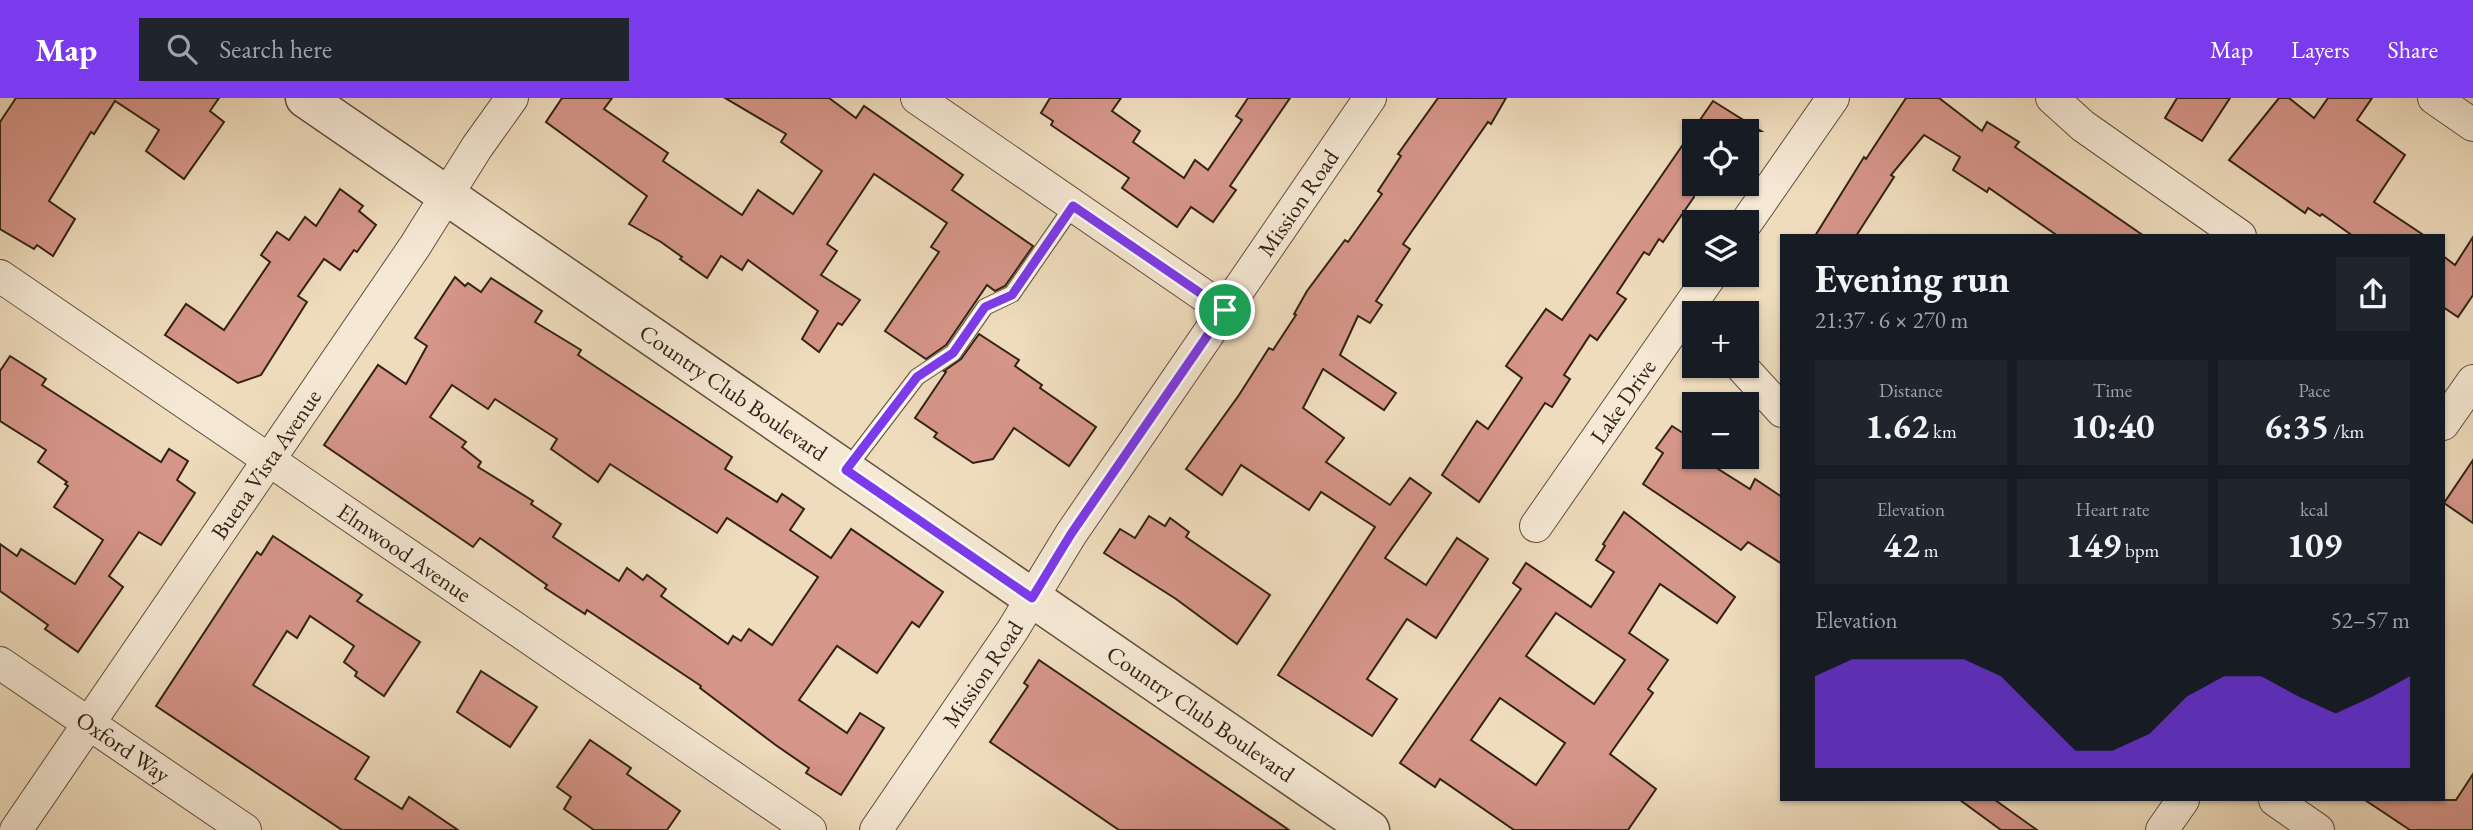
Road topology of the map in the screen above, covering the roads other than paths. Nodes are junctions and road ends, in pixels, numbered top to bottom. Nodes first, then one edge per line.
1 (305, 98) edge
2 (512, 98) edge
3 (917, 98) edge
4 (1370, 98) edge
5 (1833, 98) edge
6 (2052, 98) edge
7 (2434, 98) edge
8 (2473, 125) edge
9 (447, 196) junction
10 (1073, 206) junction
11 (1755, 210) edge
12 (2237, 234) edge
13 (0, 276) edge
14 (1225, 310) junction
15 (1682, 329) edge
16 (1752, 378) edge
17 (2464, 386) edge
18 (1780, 409) edge
19 (2445, 421) edge
20 (268, 460) junction
21 (846, 470) junction
22 (1536, 526) dead end
23 (1032, 598) junction
24 (0, 663) edge
25 (88, 723) junction
26 (2182, 801) edge
27 (2276, 801) edge
28 (16, 830) edge
29 (245, 830) edge
30 (810, 830) edge
31 (876, 830) edge
32 (1370, 830) edge
33 (2162, 830) edge
34 (2318, 830) edge

1 - 9 street, Country Club Boulevard
2 - 9 street, Buena Vista Avenue
3 - 10 street
4 - 14 street, Mission Road
5 - 11 street
6 - 12 street
7 - 8 street
9 - 20 street, Buena Vista Avenue
9 - 21 street, Country Club Boulevard
10 - 14 street
10 - 21 lane
13 - 20 street, Elmwood Avenue
14 - 23 street, Mission Road
15 - 22 street, Lake Drive
16 - 18 street
17 - 19 street
20 - 25 street, Buena Vista Avenue
20 - 30 street, Elmwood Avenue
21 - 23 street, Country Club Boulevard
23 - 31 street, Mission Road
23 - 32 street, Country Club Boulevard
24 - 25 street, Oxford Way
25 - 28 street, Buena Vista Avenue
25 - 29 street, Oxford Way
26 - 33 street
27 - 34 street

